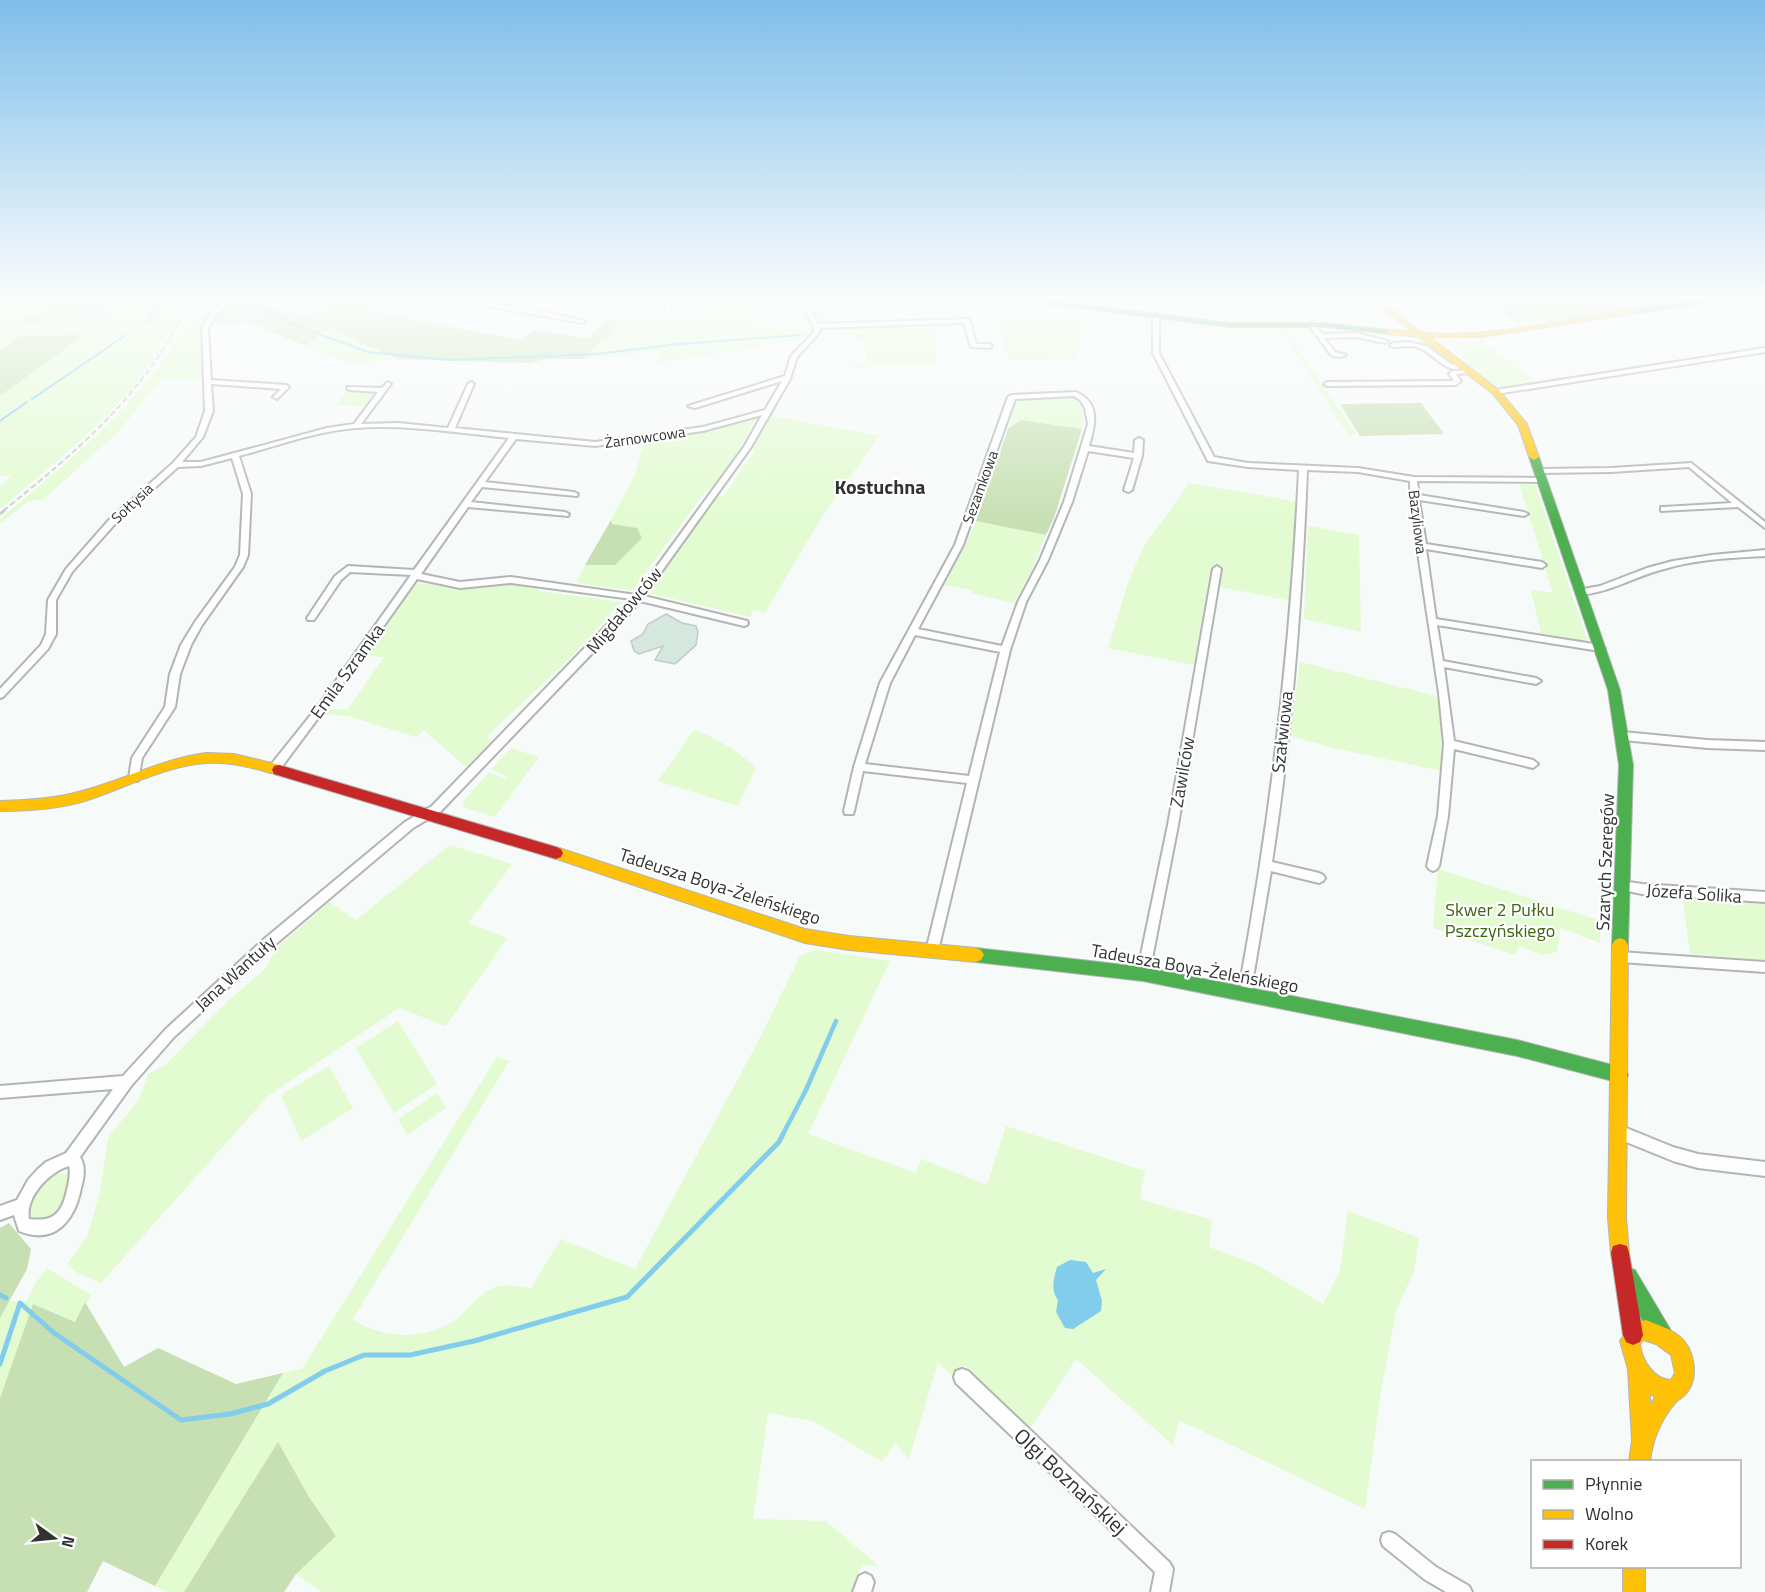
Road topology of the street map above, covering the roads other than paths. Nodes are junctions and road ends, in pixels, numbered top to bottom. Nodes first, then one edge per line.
1 (208, 375) edge
2 (1167, 375) edge
3 (1453, 375) edge
4 (1474, 375) edge
5 (1603, 375) edge
6 (788, 377) joint
7 (293, 380) dead end
8 (208, 382) junction
9 (471, 384) dead end
10 (1327, 384) dead end
11 (286, 387) junction
12 (349, 388) dead end
13 (1496, 392) junction
14 (1089, 393) dead end
15 (1076, 394) junction
16 (277, 397) dead end
17 (692, 406) dead end
18 (766, 412) junction
19 (356, 426) junction
20 (451, 429) junction
21 (513, 436) junction
22 (1139, 440) dead end
23 (1084, 448) junction
24 (234, 454) junction
25 (1138, 456) junction
26 (201, 464) junction
27 (176, 465) junction
28 (236, 466) junction
29 (1303, 468) junction
30 (1540, 475) junction
31 (1414, 479) junction
32 (479, 484) junction
33 (1128, 490) dead end
34 (574, 494) dead end
35 (1414, 497) junction
36 (466, 504) junction
37 (1739, 505) junction
38 (1664, 509) dead end
39 (565, 514) dead end
40 (1524, 514) dead end
41 (1765, 526) edge
42 (1421, 546) junction
43 (1765, 553) edge
44 (1542, 565) dead end
45 (1217, 569) dead end
46 (417, 574) junction
47 (1581, 592) junction
48 (639, 597) junction
49 (311, 618) dead end
50 (1432, 621) junction
51 (744, 623) dead end
52 (912, 631) junction
53 (1600, 648) junction
54 (1005, 650) junction
55 (1438, 663) junction
56 (1536, 681) dead end
57 (0, 695) edge
58 (1623, 736) junction
59 (1449, 744) junction
60 (1765, 746) edge
61 (1533, 764) dead end
62 (859, 767) junction
63 (274, 769) junction
64 (134, 777) junction
65 (973, 780) junction
66 (0, 806) edge
67 (849, 811) dead end
68 (427, 814) junction
69 (1268, 866) junction
70 (1433, 866) dead end
71 (1319, 878) dead end
72 (1622, 886) junction
73 (1765, 897) edge
74 (932, 951) junction
75 (1620, 957) junction
76 (1765, 967) edge
77 (1143, 974) junction
78 (1247, 994) junction
79 (1620, 1075) junction
80 (126, 1082) junction
81 (0, 1092) edge
82 (1619, 1132) junction
83 (70, 1159) junction
84 (1765, 1169) edge
85 (20, 1206) junction
86 (0, 1214) edge
87 (1623, 1268) junction
88 (1633, 1335) junction
89 (1663, 1336) junction
90 (1638, 1370) junction
91 (962, 1377) dead end
92 (1675, 1389) junction
93 (1642, 1440) junction
94 (1639, 1460) edge
95 (1389, 1540) dead end
96 (1634, 1568) edge
97 (1160, 1592) edge
98 (1463, 1592) edge
99 (1634, 1592) edge

1 - 8 street, Sołtysia
2 - 29 street
3 - 10 street
4 - 13 street, Szarych Szeregów
5 - 13 street
6 - 17 street
6 - 18 street, Migdałowców
7 - 11 street
8 - 11 street
8 - 27 street, Sołtysia
9 - 20 street
11 - 16 street
12 - 19 street
13 - 30 street, Szarych Szeregów
14 - 15 street, Sezamkowa
15 - 23 street
15 - 52 street, Sezamkowa
18 - 21 street, Żarnowcowa
18 - 48 street, Migdałowców
19 - 20 street, Żarnowcowa
19 - 24 street, Żarnowcowa
20 - 21 street, Żarnowcowa
21 - 32 street, Emila Szramka
22 - 25 street
23 - 25 street
23 - 54 street
24 - 26 street, Żarnowcowa
24 - 28 street
25 - 33 street
26 - 27 street, Żarnowcowa
26 - 28 street
27 - 57 street, Sołtysia
28 - 64 street
29 - 31 street
29 - 69 street, Szałwiowa
30 - 31 street, Bazyliowa
30 - 37 street
30 - 47 street, Szarych Szeregów
31 - 35 street, Bazyliowa
32 - 34 street
32 - 36 street, Emila Szramka
35 - 40 street
35 - 42 street, Bazyliowa
36 - 39 street
36 - 46 street, Emila Szramka
37 - 38 street
37 - 41 street
42 - 44 street
42 - 50 street, Bazyliowa
43 - 47 street
45 - 77 street, Zawilców
46 - 48 street
46 - 49 street
46 - 63 street, Emila Szramka
47 - 53 street, Szarych Szeregów
48 - 51 street
48 - 68 street, Migdałowców
50 - 53 street
50 - 55 street, Bazyliowa
52 - 54 street
52 - 62 street, Sezamkowa
53 - 58 street, Szarych Szeregów
54 - 65 street
55 - 56 street
55 - 59 street, Bazyliowa
58 - 60 street
58 - 72 street, Szarych Szeregów
59 - 61 street
59 - 70 street, Bazyliowa
62 - 65 street
62 - 67 street, Sezamkowa
63 - 64 street, Tadeusza Boya-Żeleńskiego
63 - 68 street, Tadeusza Boya-Żeleńskiego
64 - 66 street, Tadeusza Boya-Żeleńskiego
65 - 74 street
68 - 74 street, Tadeusza Boya-Żeleńskiego
68 - 80 street, Jana Wantuły
69 - 71 street
69 - 78 street, Szałwiowa
72 - 73 street, Józefa Solika
72 - 75 street, Szarych Szeregów
74 - 77 street, Tadeusza Boya-Żeleńskiego
75 - 76 street
75 - 79 street, Szarych Szeregów
77 - 78 street, Tadeusza Boya-Żeleńskiego
78 - 79 street, Tadeusza Boya-Żeleńskiego
79 - 82 street, Szarych Szeregów
80 - 81 street
80 - 83 street, Jana Wantuły
82 - 84 street
82 - 87 street, Szarych Szeregów
83 - 85 street, Jana Wantuły
83 - 85 street
85 - 86 street
87 - 88 street, Szarych Szeregów
87 - 89 street, Szarych Szeregów
88 - 89 street
88 - 90 street
89 - 92 street
90 - 92 street
90 - 93 street
91 - 97 street, Olgi Boznańskiej
92 - 93 street
93 - 94 street
95 - 98 street
96 - 99 street

